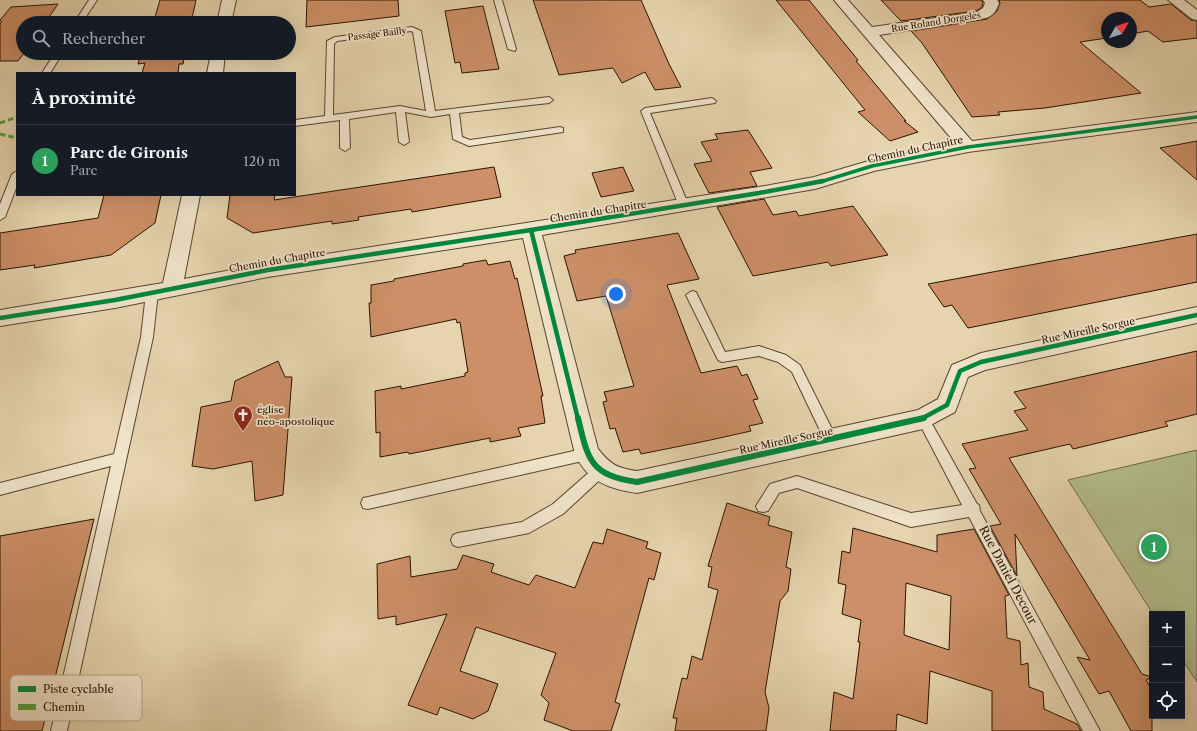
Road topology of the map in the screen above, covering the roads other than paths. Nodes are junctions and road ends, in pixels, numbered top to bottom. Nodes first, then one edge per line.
1 (93, 0) edge
2 (229, 0) edge
3 (498, 0) edge
4 (841, 0) edge
5 (990, 0) edge
6 (1175, 0) edge
7 (83, 16) edge
8 (226, 16) edge
9 (1197, 16) edge
10 (870, 32) junction
11 (512, 49) dead end
12 (54, 60) edge
13 (217, 60) edge
14 (47, 72) edge
15 (214, 72) edge
16 (549, 100) dead end
17 (712, 101) dead end
18 (400, 109) junction
19 (454, 112) junction
20 (431, 114) junction
21 (344, 116) junction
22 (1197, 117) edge
23 (329, 118) junction
24 (296, 123) edge
25 (560, 130) dead end
26 (404, 142) dead end
27 (968, 147) junction
28 (345, 148) dead end
29 (16, 176) edge
30 (192, 196) edge
31 (684, 206) junction
32 (0, 216) edge
33 (531, 230) junction
34 (172, 289) junction
35 (152, 293) junction
36 (692, 295) dead end
37 (1197, 315) edge
38 (0, 318) edge
39 (923, 419) junction
40 (831, 439) junction
41 (121, 458) junction
42 (594, 462) junction
43 (0, 489) edge
44 (368, 503) dead end
45 (763, 506) dead end
46 (974, 510) junction
47 (458, 540) dead end
48 (72, 675) edge
49 (61, 721) edge
50 (59, 731) edge
51 (1092, 731) edge

1 - 7 lane
2 - 8 street
3 - 11 lane
4 - 10 street
5 - 10 street, Rue Roland Dorgelès
6 - 9 street
10 - 27 street
12 - 14 lane
13 - 15 street
16 - 19 lane
17 - 31 lane
18 - 20 lane
18 - 21 lane
18 - 26 lane
19 - 20 lane
19 - 25 lane
20 - 23 lane, Passage Bailly
21 - 23 lane
21 - 28 lane
22 - 27 street, Chemin du Chapitre
23 - 24 lane
27 - 31 street, Chemin du Chapitre
29 - 32 lane
30 - 34 street
31 - 33 street, Chemin du Chapitre
33 - 34 street, Chemin du Chapitre
33 - 42 street
34 - 35 street, Chemin du Chapitre
35 - 38 street, Chemin du Chapitre
35 - 41 lane
36 - 40 lane
37 - 39 street, Rue Mireille Sorgue
39 - 40 street, Rue Mireille Sorgue
39 - 46 lane, Rue Daniel Decour
40 - 42 street, Rue Mireille Sorgue
41 - 43 lane
41 - 48 lane
42 - 44 lane
42 - 47 lane
45 - 46 lane
46 - 51 lane, Rue Daniel Decour
49 - 50 lane

